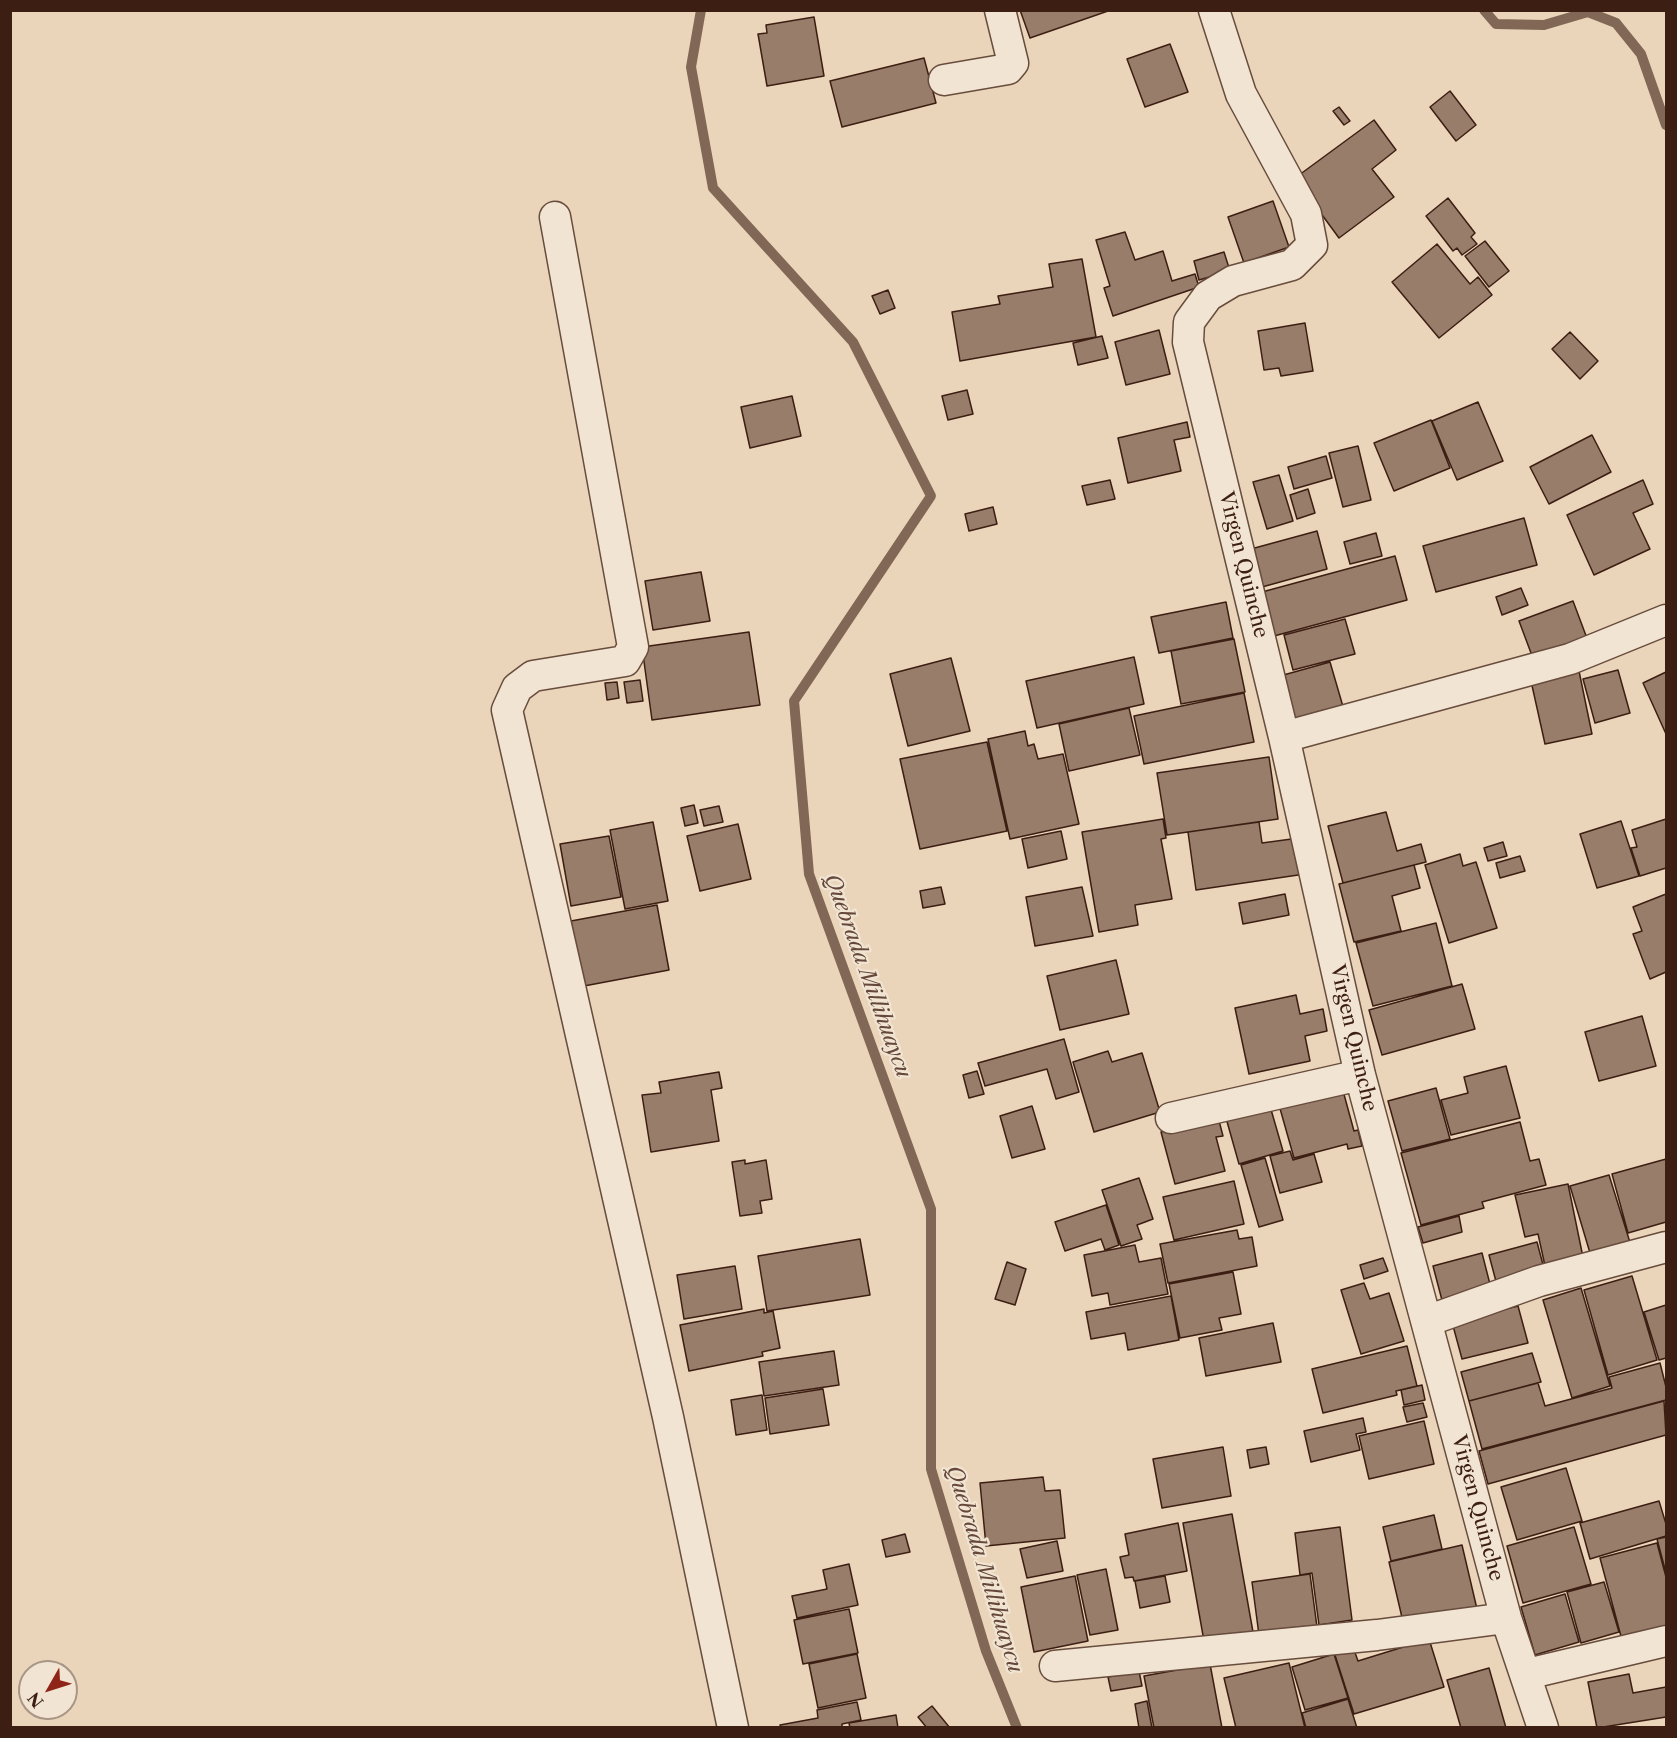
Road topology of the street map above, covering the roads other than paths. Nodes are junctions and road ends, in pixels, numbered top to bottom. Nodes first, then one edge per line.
1 (1000, 10) edge
2 (1214, 10) edge
3 (944, 80) dead end
4 (555, 217) dead end
5 (1666, 620) edge
6 (1284, 737) junction
7 (1360, 1075) junction
8 (1171, 1118) dead end
9 (1666, 1247) edge
10 (1427, 1321) junction
11 (1506, 1618) junction
12 (1666, 1641) edge
13 (1055, 1666) dead end
14 (1527, 1674) junction
15 (733, 1728) edge
16 (1543, 1728) edge

1 - 3 street
2 - 6 street, Virgen Quinche
4 - 15 street
5 - 6 street
6 - 7 street, Virgen Quinche
7 - 8 street
7 - 10 street, Virgen Quinche
9 - 10 street
10 - 11 street, Virgen Quinche
11 - 13 street
11 - 14 street, Virgen Quinche
12 - 14 street
14 - 16 street, Virgen Quinche

